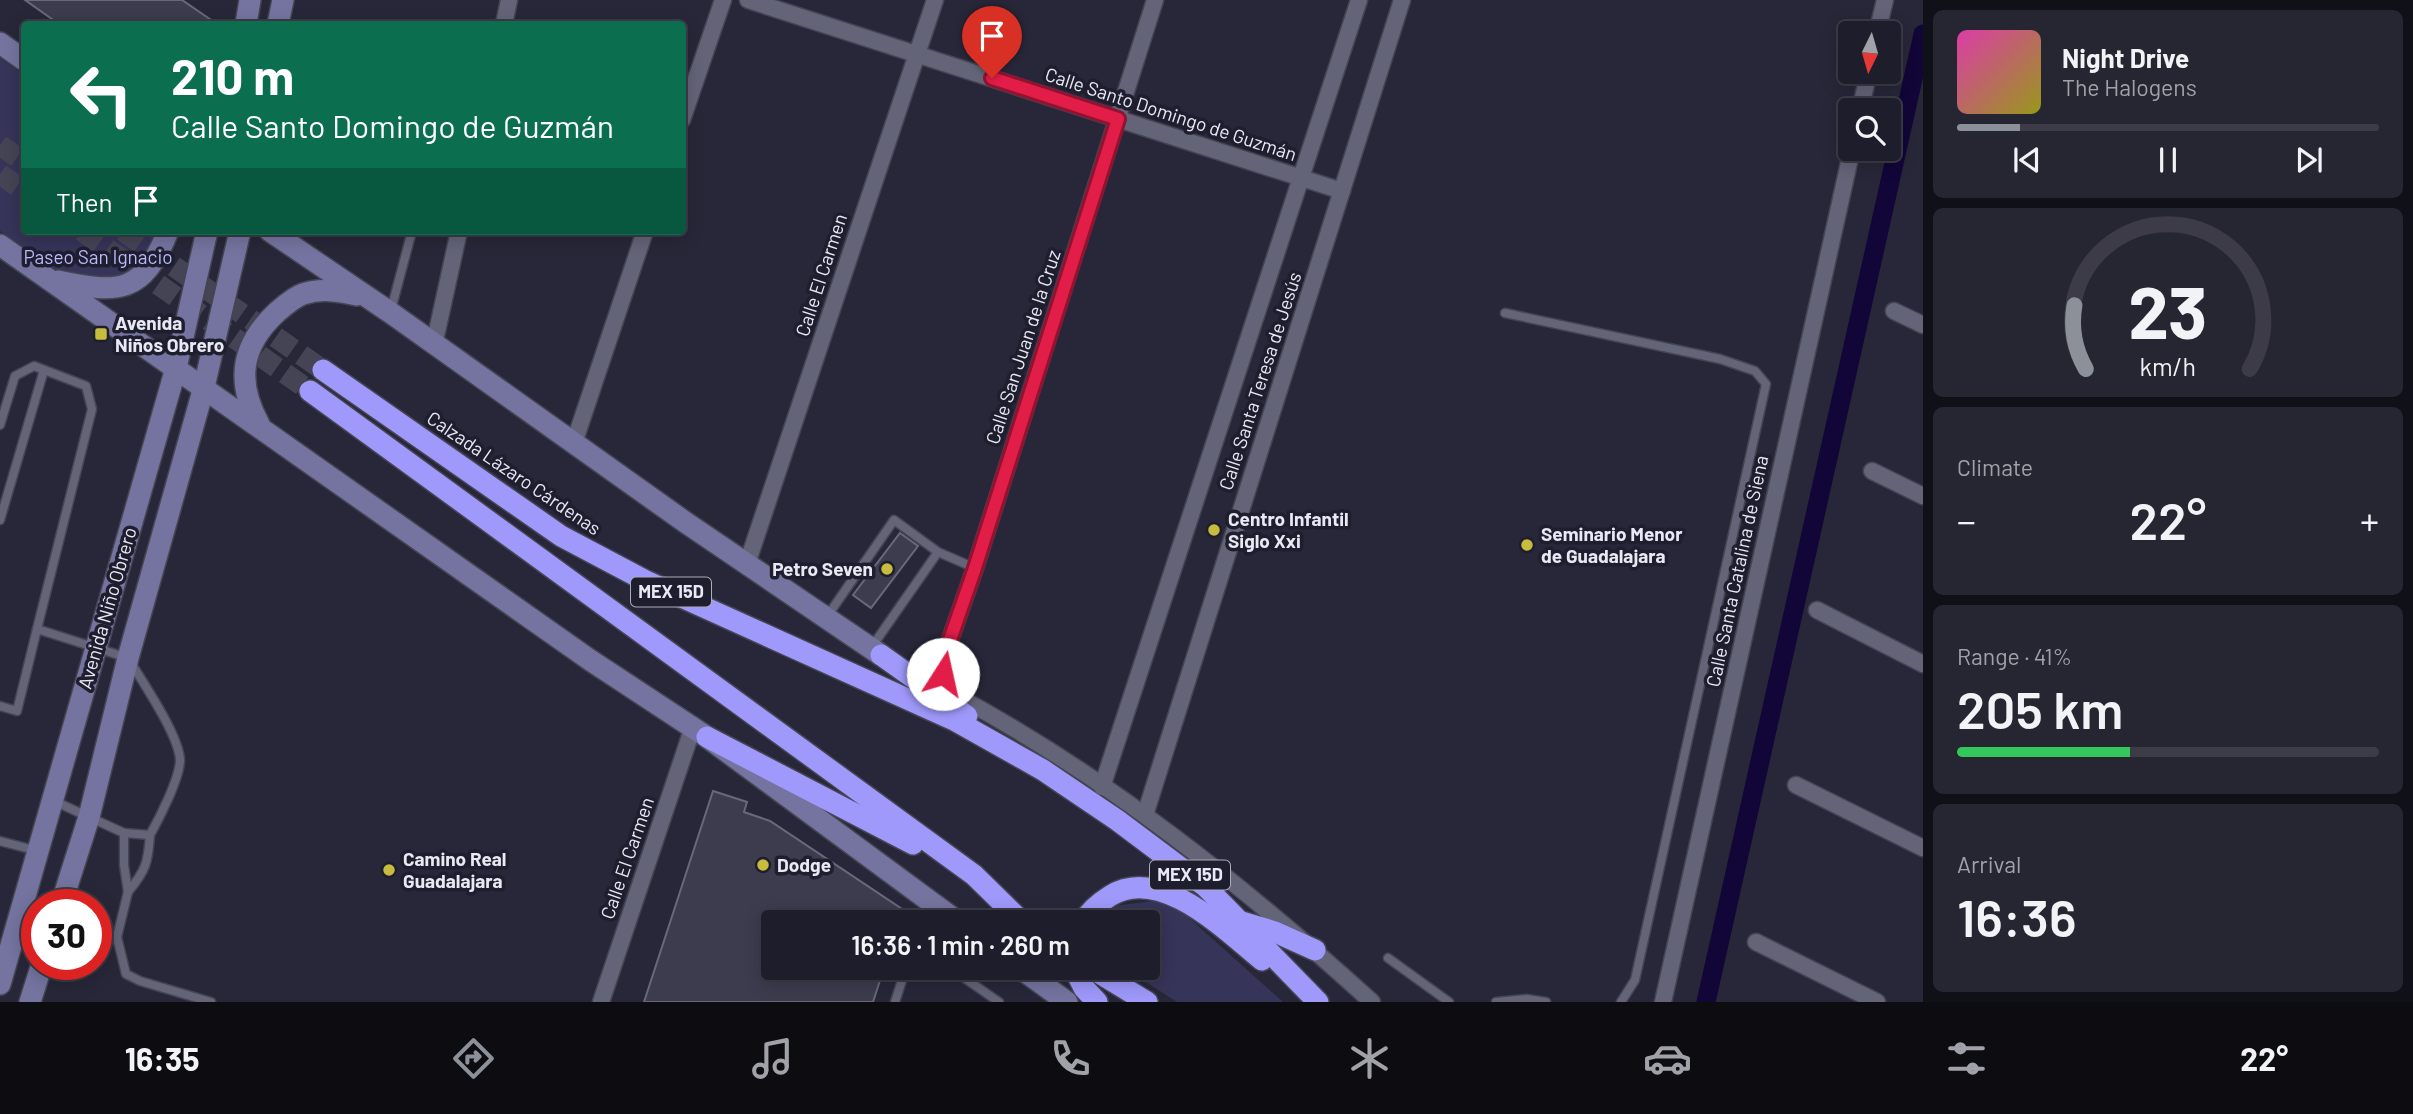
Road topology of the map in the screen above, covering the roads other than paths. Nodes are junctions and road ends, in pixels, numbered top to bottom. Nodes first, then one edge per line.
1 (250, 0) edge
2 (283, 0) edge
3 (509, 0) edge
4 (723, 0) edge
5 (748, 0) edge
6 (935, 0) edge
7 (1155, 0) edge
8 (1359, 0) edge
9 (1402, 0) edge
10 (1885, 0) edge
11 (246, 21) edge
12 (279, 21) edge
13 (505, 21) edge
14 (1880, 21) edge
15 (0, 43) edge
16 (917, 54) junction
17 (21, 58) edge
18 (686, 108) edge
19 (1118, 119) junction
20 (1849, 161) edge
21 (1300, 177) junction
22 (1342, 191) junction
23 (166, 235) edge
24 (206, 235) edge
25 (239, 235) edge
26 (276, 235) edge
27 (411, 235) edge
28 (458, 235) edge
29 (644, 235) edge
30 (0, 245) edge
31 (49, 279) junction
32 (363, 296) junction
33 (1894, 311) dead end
34 (391, 313) junction
35 (1505, 313) dead end
36 (1923, 325) edge
37 (434, 345) junction
38 (176, 368) junction
39 (44, 370) junction
40 (323, 370) tunnel mouth
41 (204, 387) junction
42 (310, 391) tunnel mouth
43 (0, 425) edge
44 (261, 427) junction
45 (573, 443) junction
46 (1872, 471) dead end
47 (1923, 496) edge
48 (0, 520) edge
49 (938, 552) junction
50 (747, 564) junction
51 (975, 568) junction
52 (1817, 611) dead end
53 (825, 618) junction
54 (37, 629) junction
55 (96, 649) junction
56 (876, 652) junction
57 (128, 658) junction
58 (1923, 664) edge
59 (963, 700) junction
60 (0, 706) edge
61 (700, 732) junction
62 (1043, 770) junction
63 (1796, 785) dead end
64 (1102, 787) junction
65 (52, 800) junction
66 (1145, 815) junction
67 (89, 817) junction
68 (124, 833) junction
69 (149, 835) junction
70 (0, 841) edge
71 (1923, 848) edge
72 (38, 851) junction
73 (974, 875) junction
74 (66, 889) edge
75 (128, 892) junction
76 (942, 910) edge
77 (1010, 910) edge
78 (1093, 910) edge
79 (1240, 921) junction
80 (1756, 942) dead end
81 (1315, 950) junction
82 (1388, 958) dead end
83 (37, 980) edge
84 (902, 980) edge
85 (967, 980) edge
86 (1037, 980) edge
87 (1080, 980) edge
88 (1111, 980) edge
89 (1, 981) edge
90 (30, 1002) edge
91 (211, 1002) edge
92 (601, 1002) edge
93 (895, 1002) edge
94 (999, 1002) edge
95 (1067, 1002) edge
96 (1097, 1002) edge
97 (1147, 1002) edge
98 (1316, 1002) edge
99 (1372, 1002) edge
100 (1449, 1002) edge
101 (1496, 1002) edge
102 (1546, 1002) edge
103 (1621, 1002) edge
104 (1663, 1002) edge
105 (1877, 1002) edge

1 - 11 street
2 - 12 street
3 - 13 street
4 - 18 street
5 - 16 street, Calle Santo Domingo de Guzmán
6 - 16 street, Calle El Carmen
7 - 19 street, Calle San Juan de la Cruz
8 - 21 street, Calle Santa Teresa de Jesús
9 - 22 street, Calle Santa Teresa de Jesús
10 - 14 street
15 - 17 street
16 - 19 street, Calle Santo Domingo de Guzmán
16 - 50 street, Calle El Carmen
19 - 21 street, Calle Santo Domingo de Guzmán
19 - 51 street, Calle San Juan de la Cruz
20 - 104 street, Calle Santa Catalina de Siena
21 - 22 street, Calle Santo Domingo de Guzmán
21 - 64 street, Calle Santa Teresa de Jesús
22 - 66 street, Calle Santa Teresa de Jesús
23 - 31 street
24 - 38 street, Avenida Niño Obrero
25 - 41 street, Avenida Niño Obrero
26 - 32 street
27 - 34 lane
28 - 37 street
29 - 45 street
30 - 31 street
31 - 38 street
32 - 34 street
32 - 44 street
33 - 36 street
34 - 37 street
35 - 103 lane
37 - 45 street
38 - 41 street
38 - 55 street, Avenida Niño Obrero
39 - 43 lane
39 - 48 lane
39 - 54 lane
40 - 62 highway, Calzada Lázaro Cárdenas / MEX 15D
41 - 44 street
41 - 57 street, Avenida Niño Obrero
42 - 73 highway, MEX 15D
44 - 61 street
45 - 50 street
46 - 47 street
49 - 51 lane
49 - 53 lane
49 - 56 lane
50 - 53 street
51 - 59 street, Calle San Juan de la Cruz
52 - 58 street
53 - 56 street
54 - 55 lane
54 - 60 lane
55 - 57 lane
55 - 65 street, Avenida Niño Obrero
56 - 59 street
56 - 62 highway
57 - 67 street, Avenida Niño Obrero
57 - 69 lane
59 - 64 street
61 - 73 highway
61 - 76 street
61 - 92 street, Calle El Carmen
62 - 79 highway, Calzada Lázaro Cárdenas / MEX 15D
63 - 71 street
64 - 66 street
65 - 67 lane
65 - 72 street, Avenida Niño Obrero
66 - 81 street
67 - 68 lane
67 - 74 street, Avenida Niño Obrero
68 - 69 lane
68 - 75 lane
69 - 75 lane
70 - 72 lane
72 - 89 street, Avenida Niño Obrero
73 - 77 highway, MEX 15D
75 - 91 lane
78 - 98 highway
79 - 81 highway
79 - 98 highway, Calzada Lázaro Cárdenas / MEX 15D
80 - 105 street
81 - 99 street
82 - 100 lane
83 - 90 street
84 - 93 lane
85 - 94 lane
86 - 95 street
87 - 96 highway
88 - 97 highway
101 - 102 lane

